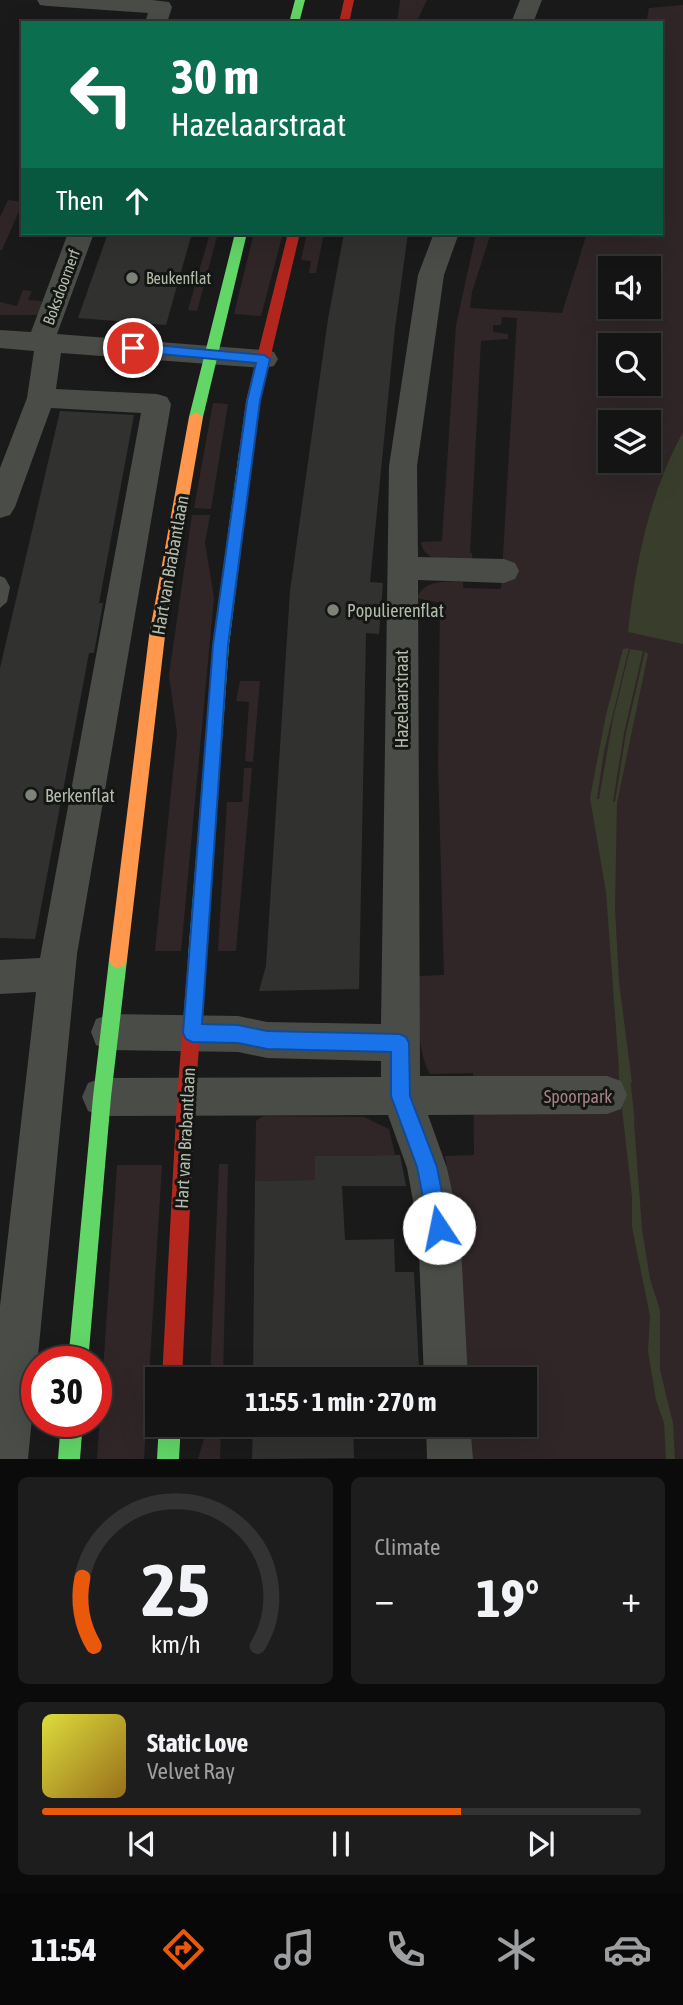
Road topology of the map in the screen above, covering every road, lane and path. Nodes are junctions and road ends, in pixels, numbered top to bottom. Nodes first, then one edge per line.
1 (48, 0) edge
2 (300, 0) edge
3 (349, 0) edge
4 (531, 0) edge
5 (157, 21) edge
6 (295, 21) edge
7 (344, 21) edge
8 (523, 21) edge
9 (80, 235) edge
10 (240, 235) edge
11 (294, 235) edge
12 (445, 235) edge
13 (0, 339) edge
14 (45, 342) junction
15 (210, 354) junction
16 (264, 359) junction
17 (41, 398) junction
18 (0, 507) edge
19 (401, 568) junction
20 (505, 571) dead end
21 (0, 582) edge
22 (0, 602) edge
23 (58, 974) junction
24 (0, 977) edge
25 (110, 1032) junction
26 (192, 1033) junction
27 (400, 1043) junction
28 (401, 1096) junction
29 (607, 1096) dead end
30 (102, 1097) junction
31 (186, 1099) junction
32 (79, 1346) edge
33 (173, 1367) edge
34 (445, 1367) edge
35 (71, 1437) edge
36 (169, 1437) edge
37 (449, 1437) edge
38 (5, 1459) edge
39 (69, 1459) edge
40 (168, 1459) edge
41 (450, 1459) edge

1 - 5 street
2 - 6 street
3 - 7 street
4 - 8 street
9 - 14 street, Boksdoornerf
10 - 15 street, Hart van Brabantlaan
11 - 16 street, Hart van Brabantlaan
12 - 19 street, Hazelaarstraat
13 - 14 street
14 - 15 street
14 - 17 street, Boksdoornerf
15 - 16 street
15 - 25 street, Hart van Brabantlaan
16 - 26 street, Hart van Brabantlaan
17 - 18 street
17 - 23 street
19 - 20 street
19 - 27 street, Hazelaarstraat
21 - 22 lane
23 - 24 street
23 - 38 street
25 - 26 street
25 - 30 street, Hart van Brabantlaan
26 - 27 street
26 - 31 street, Hart van Brabantlaan
27 - 28 street, Hazelaarstraat
28 - 29 street
28 - 31 street
28 - 34 street, Hazelaarstraat
30 - 31 street
30 - 32 street, Hart van Brabantlaan
31 - 33 street, Hart van Brabantlaan
35 - 39 street
36 - 40 street
37 - 41 street

